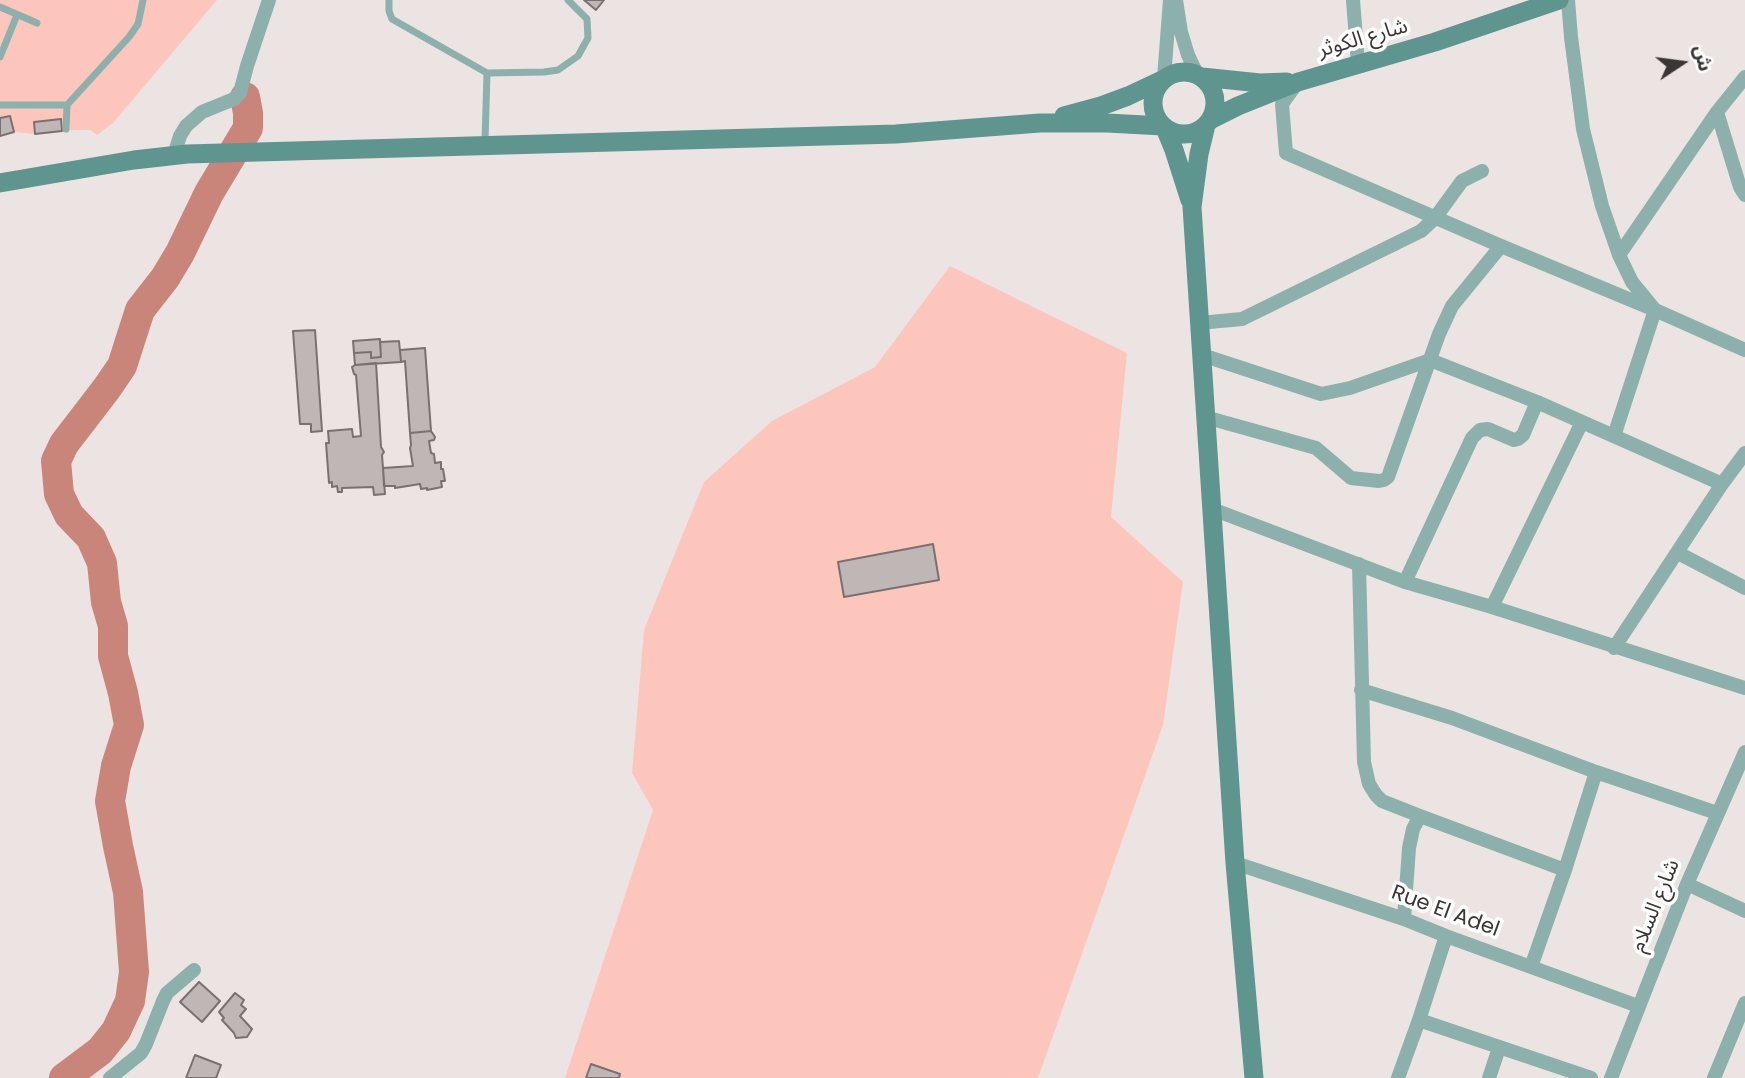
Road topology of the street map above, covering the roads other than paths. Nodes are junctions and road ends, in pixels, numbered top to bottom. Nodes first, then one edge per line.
1 (143, 0) edge
2 (269, 0) edge
3 (389, 0) edge
4 (568, 0) edge
5 (1170, 0) edge
6 (1176, 0) edge
7 (1353, 0) edge
8 (1559, 0) edge
9 (1568, 0) edge
10 (0, 7) edge
11 (17, 15) junction
12 (37, 23) dead end
13 (0, 57) edge
14 (1358, 64) junction
15 (487, 73) junction
16 (1199, 75) junction
17 (1745, 77) edge
18 (1163, 79) junction
19 (1298, 82) junction
20 (0, 105) edge
21 (67, 105) junction
22 (1717, 113) junction
23 (1040, 123) junction
24 (1208, 123) junction
25 (1164, 127) junction
26 (66, 129) dead end
27 (485, 145) junction
28 (181, 155) junction
29 (1482, 171) dead end
30 (0, 183) edge
31 (1745, 195) edge
32 (1192, 207) junction
33 (1435, 218) junction
34 (1501, 246) junction
35 (1619, 254) junction
36 (1655, 310) junction
37 (1199, 323) junction
38 (1745, 350) edge
39 (1202, 355) junction
40 (1430, 360) junction
41 (1537, 402) junction
42 (1205, 417) junction
43 (1582, 422) junction
44 (1614, 436) junction
45 (1745, 453) edge
46 (1722, 484) junction
47 (1212, 509) junction
48 (1678, 553) junction
49 (1359, 564) junction
50 (1405, 582) junction
51 (1745, 588) edge
52 (1492, 607) junction
53 (1614, 648) junction
54 (1745, 688) edge
55 (1361, 690) junction
56 (1745, 752) edge
57 (1596, 772) junction
58 (1717, 813) junction
59 (1419, 816) junction
60 (1235, 863) junction
61 (1565, 870) junction
62 (1687, 884) junction
63 (1745, 911) edge
64 (1404, 919) junction
65 (1446, 936) junction
66 (1531, 967) junction
67 (194, 970) dead end
68 (1745, 1003) edge
69 (1638, 1006) junction
70 (1419, 1020) junction
71 (1499, 1048) junction
72 (110, 1078) edge
73 (1254, 1078) edge
74 (1398, 1078) edge
75 (1489, 1078) edge
76 (1591, 1078) edge
77 (1611, 1078) edge
78 (1714, 1078) edge

1 - 21 lane
2 - 28 street
3 - 15 lane
4 - 15 lane
5 - 18 street
6 - 16 street
7 - 14 street
8 - 14 main road, شارع الكوثر
9 - 35 street
10 - 11 lane
11 - 12 lane
11 - 13 lane
14 - 19 main road, شارع الكوثر
15 - 27 lane
16 - 18 main road
16 - 19 main road
16 - 24 main road
17 - 22 street
18 - 23 main road
18 - 25 main road
19 - 24 main road
19 - 33 street
20 - 21 lane
21 - 26 lane
22 - 31 street
22 - 35 street
23 - 25 main road
23 - 27 main road
24 - 25 main road
24 - 32 main road
25 - 32 main road
27 - 28 main road
28 - 30 main road
29 - 33 street
32 - 37 main road
33 - 34 street
33 - 37 street
34 - 36 street
34 - 40 street
35 - 36 street
36 - 38 street
36 - 44 street
37 - 39 main road
39 - 40 street
39 - 42 main road
40 - 41 street
40 - 42 street
41 - 43 street
41 - 50 street
42 - 47 main road
43 - 44 street
43 - 52 street
44 - 46 street
45 - 46 street
46 - 48 street
47 - 49 street
47 - 60 main road
48 - 51 street
48 - 53 street
49 - 50 street
49 - 55 street
50 - 52 street
52 - 53 street
53 - 54 street
55 - 57 street
55 - 59 street
56 - 58 street, شارع السلام
57 - 58 street
57 - 61 street
58 - 62 street, شارع السلام
59 - 61 street
59 - 64 street
60 - 64 street, Rue El Adel
60 - 73 main road
61 - 66 street
62 - 63 street
62 - 69 street, شارع السلام
64 - 65 street, Rue El Adel
65 - 66 street, Rue El Adel
65 - 70 street
66 - 69 street, Rue El Adel
67 - 72 street
68 - 78 street
69 - 77 street, شارع السلام
70 - 71 street
70 - 74 street
71 - 75 street
71 - 76 street

